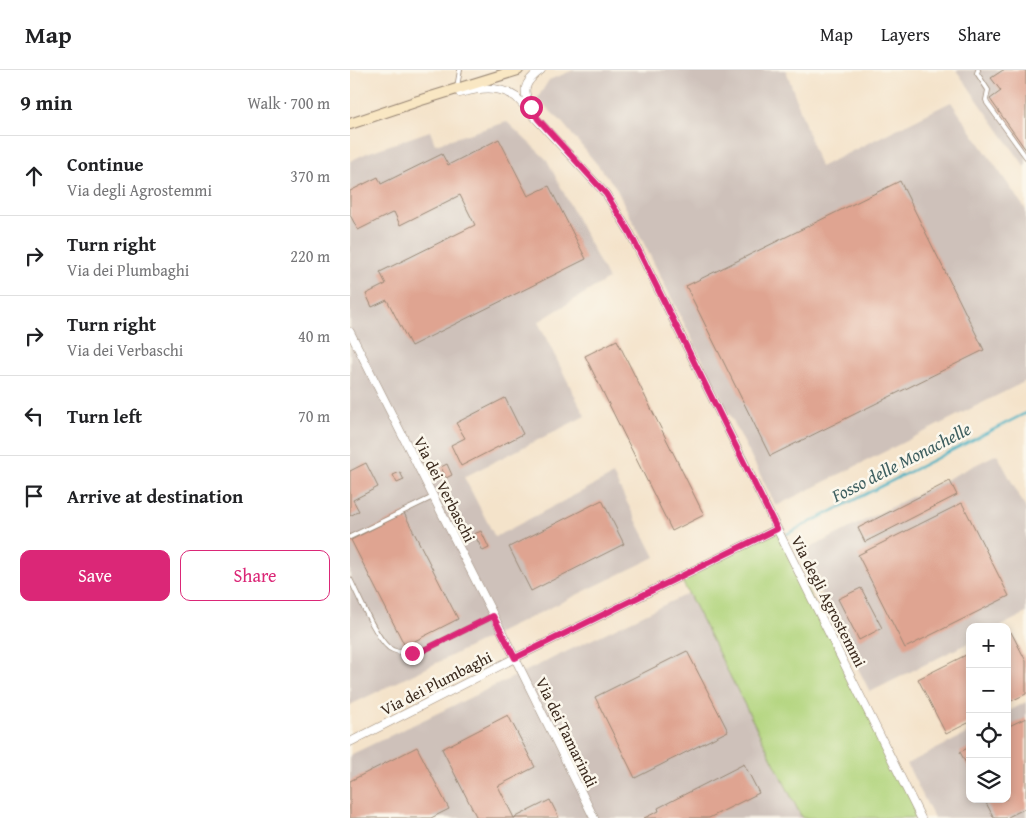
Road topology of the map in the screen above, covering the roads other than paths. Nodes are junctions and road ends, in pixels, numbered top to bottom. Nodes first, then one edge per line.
1 (460, 70) edge
2 (518, 70) edge
3 (541, 70) edge
4 (978, 70) edge
5 (456, 89) junction
6 (418, 101) junction
7 (538, 119) junction
8 (350, 124) edge
9 (1026, 157) edge
10 (350, 332) edge
11 (433, 497) junction
12 (777, 529) junction
13 (350, 536) edge
14 (350, 579) edge
15 (493, 616) junction
16 (515, 658) junction
17 (350, 742) edge
18 (594, 818) edge
19 (921, 818) edge

1 - 5 lane
2 - 5 main road
3 - 7 street, Via degli Agrostemmi
4 - 9 lane
5 - 6 main road
6 - 7 street, Via degli Agrostemmi
6 - 8 main road
7 - 12 street, Via degli Agrostemmi
10 - 11 street, Via dei Verbaschi
11 - 13 lane
11 - 15 street, Via dei Verbaschi
12 - 16 street, Via dei Plumbaghi
12 - 19 street, Via degli Agrostemmi
14 - 15 lane
15 - 16 street, Via dei Verbaschi
16 - 17 street, Via dei Plumbaghi
16 - 18 street, Via dei Tamarindi

